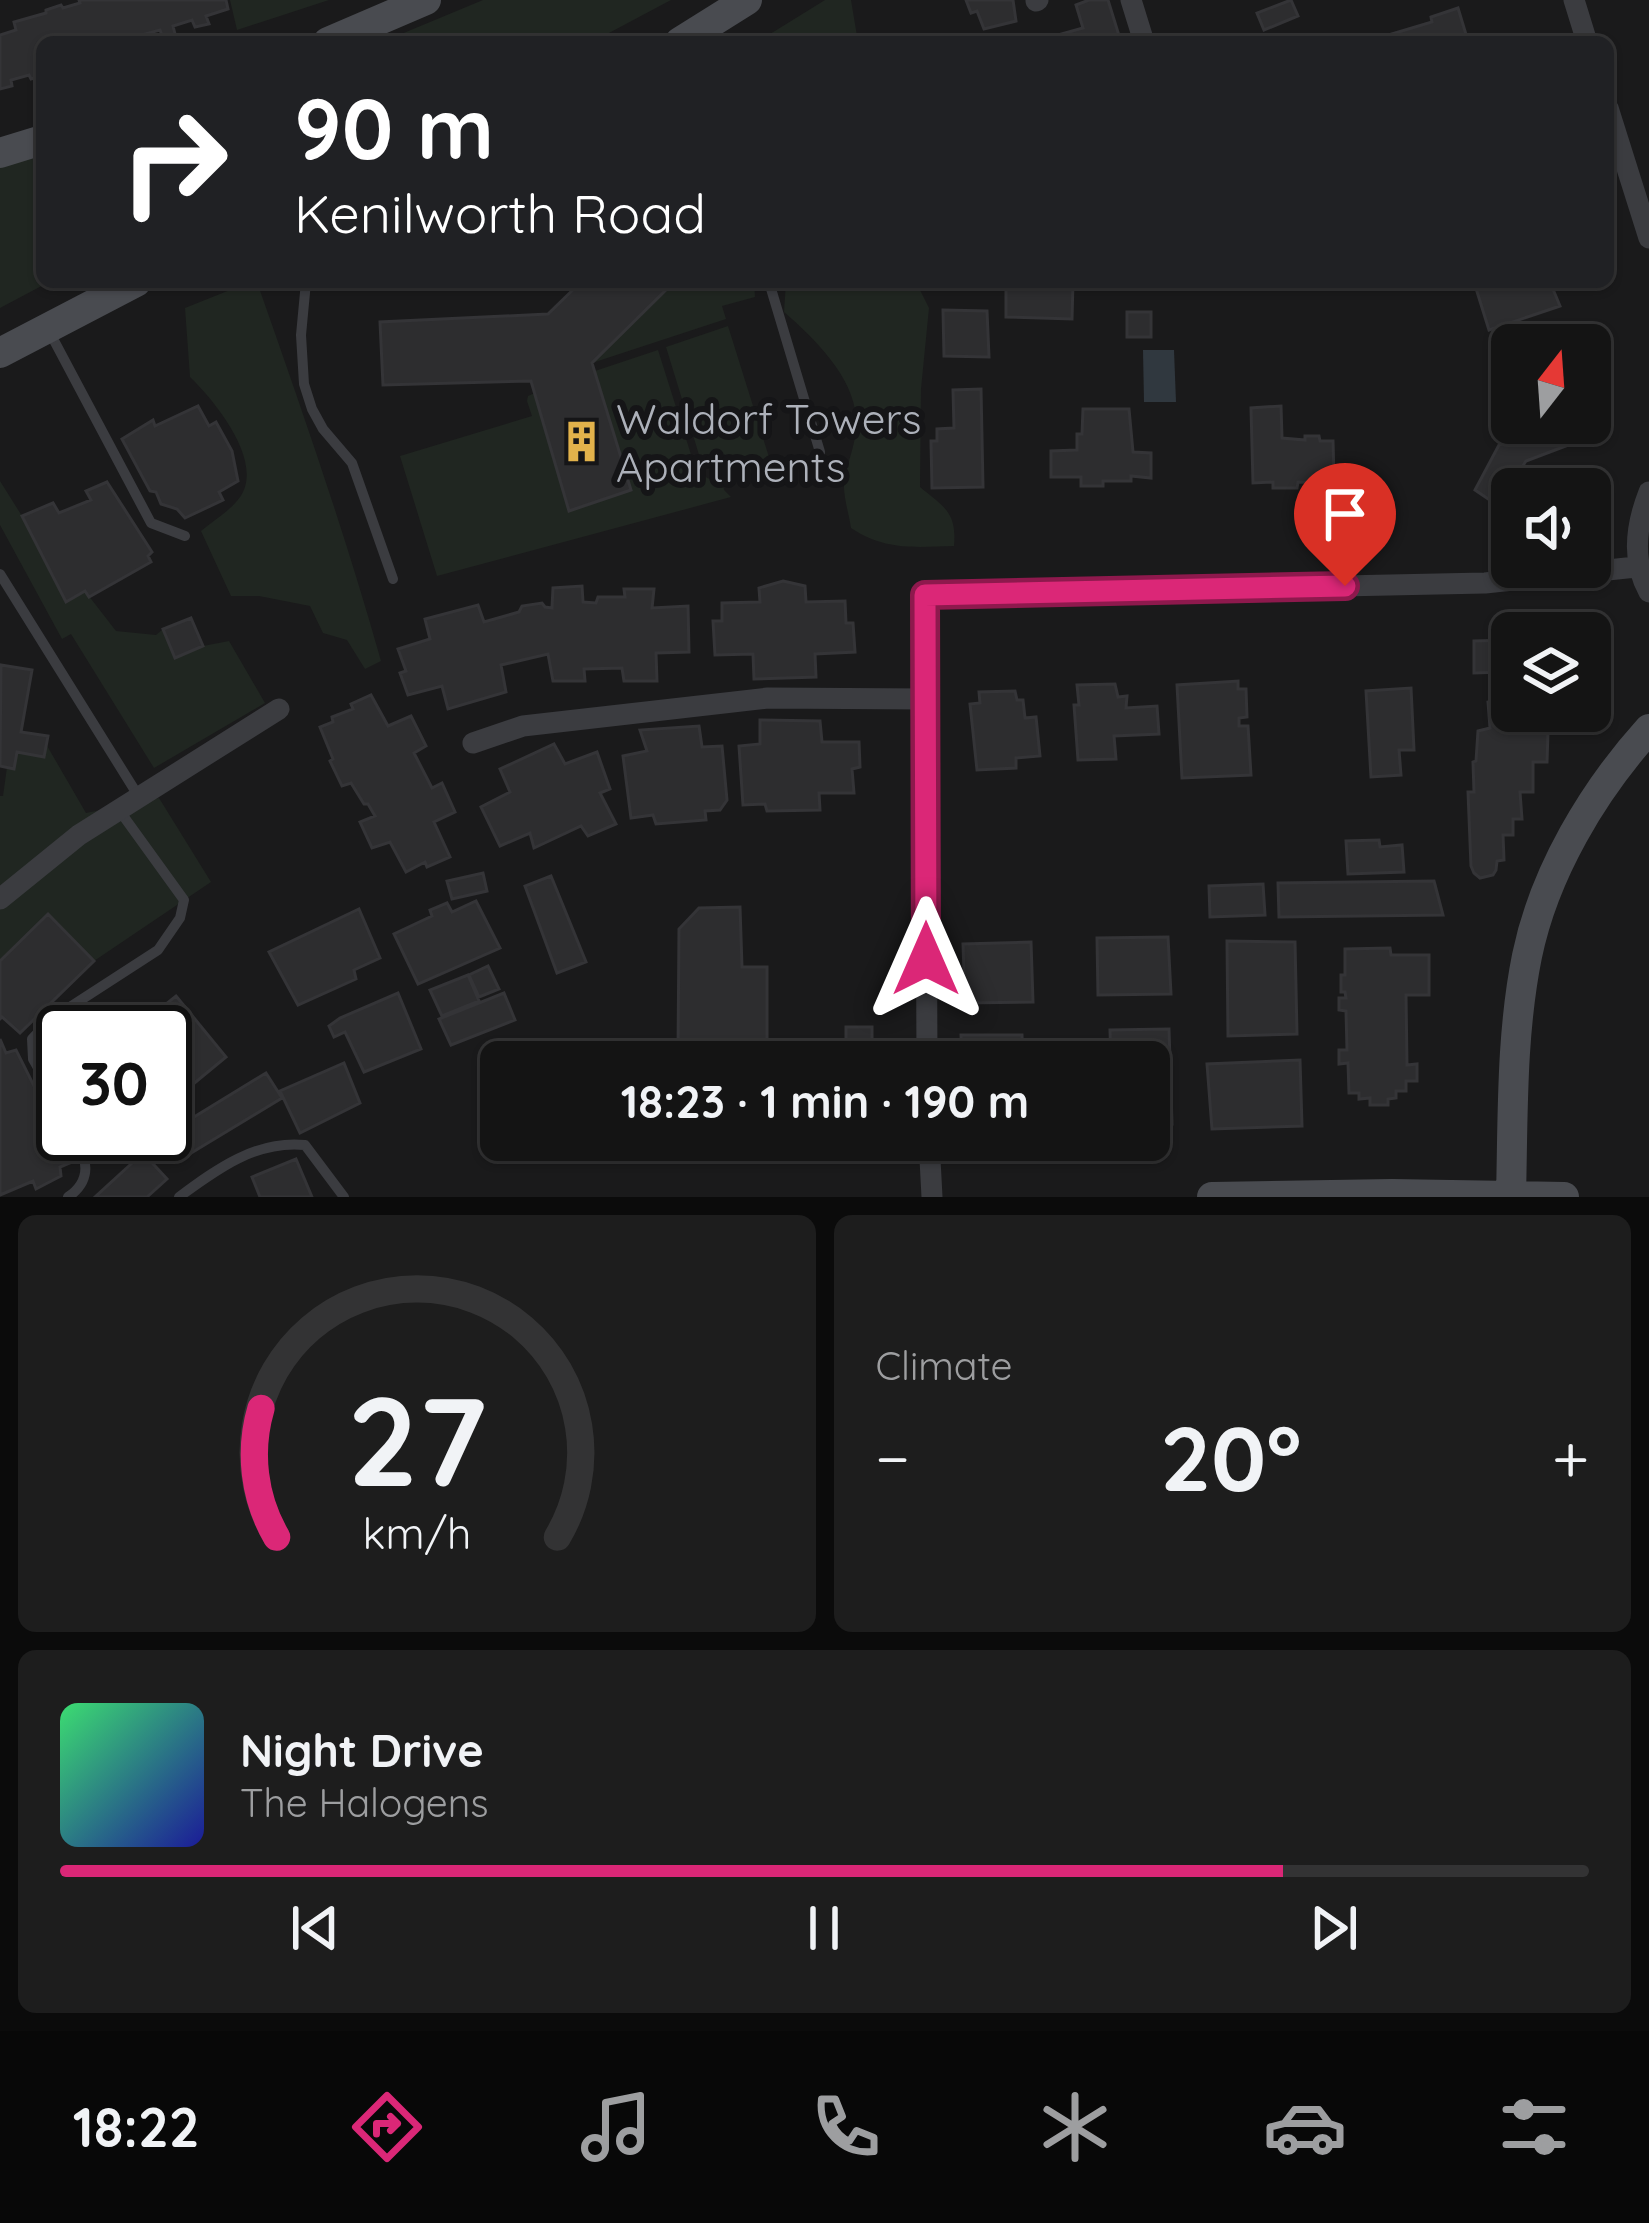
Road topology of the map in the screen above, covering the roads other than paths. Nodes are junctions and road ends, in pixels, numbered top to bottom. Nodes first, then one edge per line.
1 (426, 0) edge
2 (747, 0) edge
3 (1131, 0) edge
4 (1574, 0) edge
5 (342, 36) edge
6 (690, 36) edge
7 (1142, 36) edge
8 (1585, 36) edge
9 (1614, 127) edge
10 (36, 142) edge
11 (0, 154) edge
12 (1649, 238) edge
13 (125, 288) edge
14 (305, 288) edge
15 (771, 288) edge
16 (48, 328) junction
17 (0, 353) edge
18 (820, 452) dead end
19 (1649, 492) edge
20 (185, 536) dead end
21 (1636, 567) junction
22 (0, 574) edge
23 (392, 580) dead end
24 (1649, 592) edge
25 (925, 698) junction
26 (278, 710) dead end
27 (1649, 728) edge
28 (472, 743) dead end
29 (139, 797) junction
30 (118, 809) junction
31 (0, 899) edge
32 (74, 1005) edge
33 (36, 1035) edge
34 (927, 1041) edge
35 (36, 1064) edge
36 (86, 1161) edge
37 (930, 1161) edge
38 (1510, 1196) edge
39 (68, 1197) edge
40 (179, 1197) edge
41 (344, 1197) edge
42 (932, 1197) edge
43 (1212, 1197) edge
44 (1564, 1197) edge

1 - 5 main road
2 - 6 main road
3 - 7 street
4 - 8 street
9 - 12 street
10 - 11 main road
13 - 16 main road
14 - 23 lane
15 - 18 lane
16 - 17 main road
16 - 20 lane
19 - 21 street
21 - 24 street
21 - 25 street
22 - 29 lane
25 - 28 street
25 - 34 street
26 - 29 street
27 - 38 main road
29 - 30 street
30 - 31 street
30 - 32 lane
33 - 35 lane
36 - 39 lane
37 - 42 street
38 - 43 main road
38 - 44 main road
40 - 41 lane

